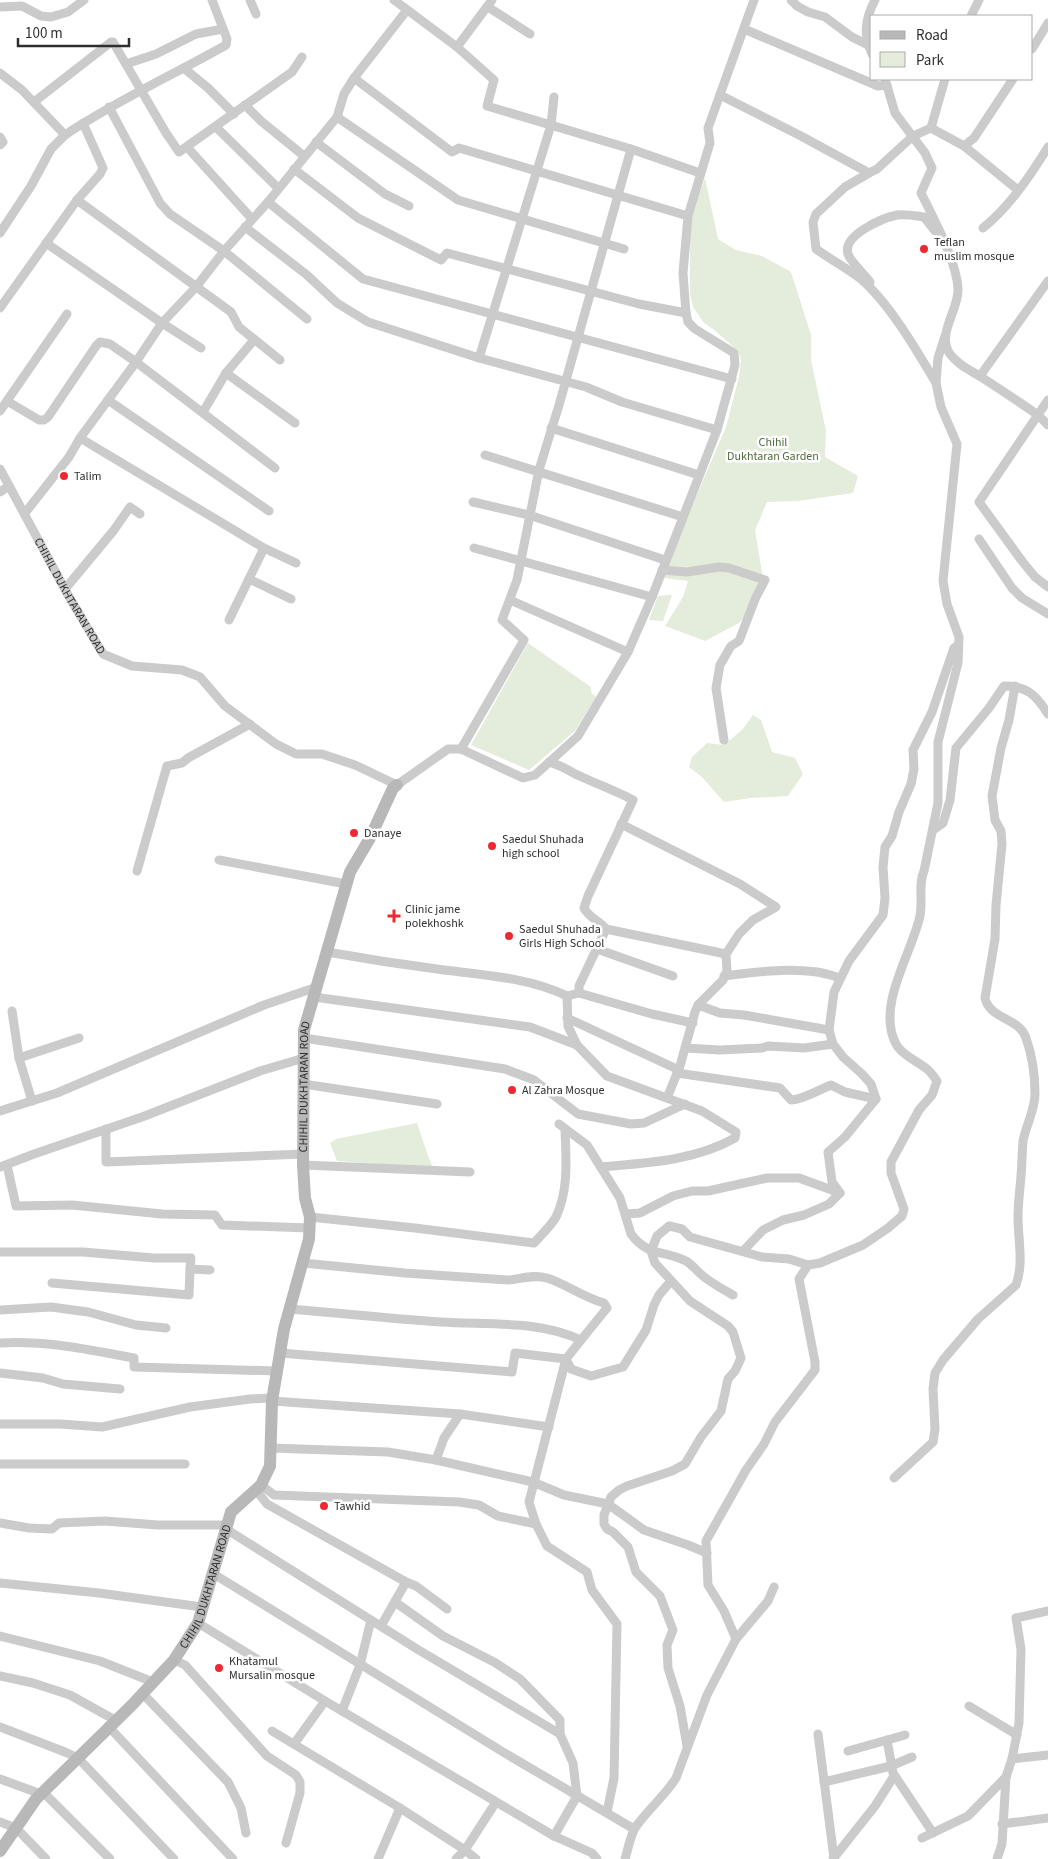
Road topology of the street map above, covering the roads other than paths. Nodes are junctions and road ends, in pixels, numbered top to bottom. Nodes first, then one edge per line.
1 (84, 0) edge
2 (212, 0) edge
3 (250, 0) edge
4 (394, 0) edge
5 (754, 0) edge
6 (790, 0) edge
7 (874, 0) edge
8 (979, 0) edge
9 (22, 3) edge
10 (490, 4) edge
11 (0, 7) edge
12 (407, 10) junction
13 (256, 14) dead end
14 (972, 15) edge
15 (1048, 23) edge
16 (744, 28) junction
17 (223, 29) junction
18 (530, 34) dead end
19 (457, 47) junction
20 (1033, 47) edge
21 (870, 50) edge
22 (302, 57) dead end
23 (126, 64) junction
24 (184, 68) junction
25 (0, 73) edge
26 (354, 78) junction
27 (946, 80) edge
28 (1012, 80) edge
29 (886, 82) edge
30 (142, 91) junction
31 (720, 95) junction
32 (554, 97) dead end
33 (34, 102) junction
34 (245, 105) junction
35 (109, 107) junction
36 (234, 114) junction
37 (337, 117) junction
38 (82, 123) junction
39 (551, 125) junction
40 (216, 127) junction
41 (931, 128) junction
42 (65, 135) junction
43 (912, 136) junction
44 (0, 137) edge
45 (316, 142) junction
46 (0, 145) edge
47 (964, 146) junction
48 (187, 147) junction
49 (1048, 147) edge
50 (631, 149) junction
51 (304, 156) junction
52 (294, 169) junction
53 (536, 170) junction
54 (700, 173) junction
55 (869, 173) junction
56 (278, 188) junction
57 (1018, 190) junction
58 (618, 195) junction
59 (77, 200) junction
60 (268, 202) junction
61 (409, 206) dead end
62 (688, 216) junction
63 (522, 218) junction
64 (252, 219) junction
65 (245, 227) junction
66 (983, 228) dead end
67 (939, 229) junction
68 (0, 233) edge
69 (46, 242) junction
70 (604, 242) junction
71 (624, 249) dead end
72 (224, 251) junction
73 (507, 268) junction
74 (1048, 281) edge
75 (196, 287) junction
76 (590, 291) junction
77 (883, 303) junction
78 (0, 308) edge
79 (686, 313) junction
80 (67, 314) dead end
81 (493, 315) junction
82 (307, 319) dead end
83 (162, 323) junction
84 (944, 336) junction
85 (577, 338) junction
86 (254, 340) junction
87 (201, 348) dead end
88 (478, 358) junction
89 (280, 360) dead end
90 (136, 362) junction
91 (226, 374) junction
92 (980, 376) junction
93 (732, 380) junction
94 (565, 382) junction
95 (936, 383) junction
96 (108, 400) junction
97 (1048, 400) edge
98 (7, 401) junction
99 (0, 411) edge
100 (203, 412) junction
101 (1038, 415) junction
102 (295, 423) dead end
103 (1048, 425) edge
104 (551, 428) junction
105 (717, 430) junction
106 (80, 438) junction
107 (485, 455) dead end
108 (276, 468) dead end
109 (0, 469) edge
110 (539, 470) junction
111 (699, 475) junction
112 (9, 486) junction
113 (0, 492) edge
114 (472, 502) dead end
115 (269, 511) dead end
116 (25, 514) junction
117 (140, 514) dead end
118 (529, 515) junction
119 (682, 516) junction
120 (979, 539) dead end
121 (264, 548) junction
122 (474, 548) dead end
123 (521, 560) junction
124 (665, 560) junction
125 (296, 563) dead end
126 (662, 570) junction
127 (250, 579) junction
128 (1048, 587) edge
129 (65, 589) junction
130 (652, 597) junction
131 (291, 599) dead end
132 (510, 600) junction
133 (1048, 614) edge
134 (229, 620) dead end
135 (959, 645) junction
136 (628, 652) junction
137 (1015, 686) junction
138 (1048, 714) edge
139 (250, 724) junction
140 (724, 740) dead end
141 (461, 749) junction
142 (549, 762) junction
143 (397, 785) junction
144 (620, 824) junction
145 (933, 830) junction
146 (219, 860) dead end
147 (137, 871) dead end
148 (346, 884) junction
149 (606, 929) junction
150 (596, 948) junction
151 (326, 952) junction
152 (726, 954) junction
153 (673, 976) dead end
154 (724, 976) junction
155 (840, 978) junction
156 (315, 992) junction
157 (579, 994) junction
158 (568, 996) junction
159 (698, 1005) junction
160 (12, 1010) dead end
161 (567, 1018) junction
162 (693, 1023) junction
163 (829, 1030) junction
164 (79, 1038) dead end
165 (304, 1038) junction
166 (577, 1044) junction
167 (833, 1044) junction
168 (686, 1048) junction
169 (19, 1058) junction
170 (304, 1058) junction
171 (678, 1072) junction
172 (303, 1084) junction
173 (667, 1098) junction
174 (876, 1099) junction
175 (32, 1101) junction
176 (437, 1104) dead end
177 (685, 1104) junction
178 (0, 1111) edge
179 (106, 1129) junction
180 (303, 1159) junction
181 (3, 1166) edge
182 (601, 1167) junction
183 (470, 1172) dead end
184 (840, 1193) junction
185 (626, 1214) junction
186 (310, 1222) junction
187 (650, 1250) junction
188 (743, 1251) junction
189 (0, 1252) edge
190 (303, 1263) junction
191 (808, 1265) junction
192 (190, 1269) junction
193 (210, 1270) dead end
194 (671, 1281) junction
195 (52, 1283) dead end
196 (733, 1295) dead end
197 (289, 1309) junction
198 (0, 1310) edge
199 (166, 1328) dead end
200 (581, 1340) junction
201 (0, 1343) edge
202 (280, 1353) junction
203 (566, 1359) junction
204 (277, 1371) junction
205 (0, 1372) edge
206 (120, 1389) dead end
207 (272, 1399) junction
208 (460, 1414) junction
209 (0, 1424) edge
210 (549, 1428) junction
211 (270, 1448) junction
212 (436, 1460) junction
213 (0, 1464) edge
214 (185, 1464) dead end
215 (894, 1478) dead end
216 (533, 1482) junction
217 (258, 1487) junction
218 (608, 1504) junction
219 (0, 1523) edge
220 (536, 1524) junction
221 (226, 1527) junction
222 (707, 1552) junction
223 (212, 1573) junction
224 (406, 1582) junction
225 (0, 1583) edge
226 (774, 1588) dead end
227 (395, 1602) junction
228 (202, 1607) junction
229 (447, 1609) dead end
230 (1048, 1612) edge
231 (372, 1620) junction
232 (198, 1623) junction
233 (381, 1626) junction
234 (0, 1636) edge
235 (736, 1639) junction
236 (174, 1660) junction
237 (360, 1665) junction
238 (0, 1676) edge
239 (153, 1682) junction
240 (142, 1693) junction
241 (325, 1701) junction
242 (969, 1706) dead end
243 (342, 1711) junction
244 (112, 1723) junction
245 (0, 1727) edge
246 (272, 1731) dead end
247 (560, 1734) junction
248 (818, 1734) dead end
249 (905, 1735) dead end
250 (1017, 1735) junction
251 (886, 1740) junction
252 (294, 1744) junction
253 (687, 1746) junction
254 (848, 1752) dead end
255 (1048, 1755) edge
256 (912, 1757) dead end
257 (78, 1758) junction
258 (1012, 1759) junction
259 (891, 1766) junction
260 (894, 1776) junction
261 (1006, 1777) junction
262 (0, 1778) edge
263 (824, 1782) junction
264 (42, 1793) junction
265 (576, 1796) junction
266 (496, 1802) junction
267 (400, 1808) junction
268 (607, 1812) junction
269 (1048, 1818) edge
270 (0, 1822) edge
271 (1002, 1824) junction
272 (16, 1828) junction
273 (634, 1829) junction
274 (246, 1833) dead end
275 (933, 1833) junction
276 (554, 1836) junction
277 (922, 1838) dead end
278 (286, 1843) dead end
279 (466, 1850) junction
280 (0, 1851) edge
281 (592, 1857) edge
282 (833, 1858) edge
283 (46, 1859) edge
284 (110, 1859) edge
285 (174, 1859) edge
286 (233, 1859) edge
287 (378, 1859) edge
288 (456, 1859) edge
289 (476, 1859) edge
290 (625, 1859) edge
291 (997, 1859) edge

1 - 9 street
2 - 17 street
3 - 13 street
4 - 12 street
5 - 16 street
6 - 21 street
7 - 21 street
8 - 14 street
9 - 11 street
10 - 18 street
10 - 19 street
12 - 19 street
12 - 26 street
15 - 20 street
16 - 29 street
16 - 31 street
17 - 23 street
17 - 24 street
19 - 39 street
22 - 34 street
23 - 30 street
23 - 33 street
24 - 30 street
24 - 36 street
25 - 33 street
26 - 37 street
26 - 53 street
27 - 41 street
28 - 47 street
29 - 43 street
30 - 35 street
30 - 48 street
31 - 54 street
31 - 55 street
32 - 39 street
33 - 42 street
34 - 36 street
34 - 51 street
35 - 38 street
35 - 72 street
36 - 40 street
37 - 45 street
37 - 63 street
38 - 42 street
38 - 59 street
39 - 50 street
39 - 53 street
40 - 48 street
40 - 56 street
41 - 43 street
41 - 47 street
42 - 68 street
43 - 55 street
43 - 67 street
44 - 46 street
45 - 51 street
45 - 61 street
47 - 57 street
48 - 64 street
49 - 57 street
50 - 54 street
50 - 58 street
51 - 52 street
52 - 56 street
52 - 73 street
53 - 58 street
53 - 63 street
54 - 62 street
55 - 77 street
56 - 60 street
57 - 66 street
58 - 62 street
58 - 70 street
59 - 69 street
59 - 75 street
60 - 64 street
60 - 81 street
62 - 79 street
63 - 70 street
63 - 73 street
64 - 65 street
65 - 72 street
65 - 88 street
67 - 77 street
67 - 84 street
69 - 78 street
69 - 83 street
70 - 71 street
70 - 76 street
72 - 75 street
72 - 82 street
73 - 76 street
73 - 81 street
74 - 92 street
75 - 83 street
75 - 86 street
76 - 79 street
76 - 85 street
77 - 95 street
79 - 93 street
80 - 98 street
81 - 85 street
81 - 88 street
83 - 87 street
83 - 90 street
84 - 92 street
84 - 95 street
85 - 93 street
85 - 94 street
86 - 89 street
86 - 91 street
88 - 94 street
90 - 96 street
90 - 98 street
90 - 100 street
91 - 100 street
91 - 102 street
92 - 101 street
93 - 105 street
94 - 104 street
94 - 105 street
95 - 135 street
96 - 106 street
96 - 115 street
97 - 101 street
98 - 99 street
100 - 108 street
101 - 103 street
101 - 128 street
104 - 110 street
104 - 111 street
105 - 111 street
106 - 116 street
106 - 121 street
107 - 110 street
109 - 112 street, CHIHIL DUKHTARAN ROAD
110 - 118 street
110 - 119 street
111 - 119 street
112 - 113 street
112 - 116 street, CHIHIL DUKHTARAN ROAD
114 - 118 street
116 - 129 street, CHIHIL DUKHTARAN ROAD
117 - 129 street
118 - 123 street
118 - 124 street
119 - 124 street
120 - 133 street
121 - 125 street
121 - 127 street
122 - 123 street
123 - 130 street
123 - 132 street
124 - 126 street
126 - 130 street
126 - 140 street
127 - 131 street
127 - 134 street
129 - 139 street, CHIHIL DUKHTARAN ROAD
130 - 136 street
132 - 136 street
132 - 141 street
135 - 145 street
135 - 155 street
136 - 142 street
137 - 138 street
137 - 145 street
137 - 215 street
139 - 143 street, CHIHIL DUKHTARAN ROAD
139 - 147 street
141 - 142 street
141 - 143 street
142 - 144 street
143 - 148 street, CHIHIL DUKHTARAN ROAD
144 - 149 street
144 - 152 street
145 - 191 street
146 - 148 street
148 - 151 street, CHIHIL DUKHTARAN ROAD
149 - 150 street
149 - 152 street
150 - 153 street
150 - 157 street
151 - 156 street, CHIHIL DUKHTARAN ROAD
151 - 158 street
152 - 154 street
154 - 155 street
154 - 159 street
155 - 163 street
156 - 165 street, CHIHIL DUKHTARAN ROAD
156 - 166 street
156 - 175 street
157 - 158 street
157 - 162 street
158 - 161 street
159 - 162 street
159 - 163 street
160 - 169 street
161 - 166 street
161 - 171 street
162 - 168 street
163 - 167 street
164 - 169 street
165 - 170 street, CHIHIL DUKHTARAN ROAD
165 - 177 street
166 - 173 street
167 - 168 street
167 - 174 street
168 - 171 street
169 - 175 street
170 - 172 street, CHIHIL DUKHTARAN ROAD
170 - 179 street
171 - 173 street
171 - 174 street
172 - 176 street
172 - 180 street, CHIHIL DUKHTARAN ROAD
173 - 177 street
174 - 184 street
175 - 178 street
177 - 182 street
179 - 180 street
179 - 181 street
180 - 183 street
180 - 186 street, CHIHIL DUKHTARAN ROAD
181 - 186 street
182 - 185 street
182 - 186 street
184 - 185 street
184 - 188 street
185 - 187 street
186 - 190 street, CHIHIL DUKHTARAN ROAD
187 - 188 street
187 - 194 street
187 - 196 street
188 - 191 street
189 - 192 street
190 - 197 street, CHIHIL DUKHTARAN ROAD
190 - 200 street
191 - 222 street
192 - 193 street
192 - 195 street
194 - 203 street
194 - 218 street
197 - 200 street
197 - 202 street, CHIHIL DUKHTARAN ROAD
198 - 199 street
200 - 203 street
201 - 204 street
202 - 203 street
202 - 204 street, CHIHIL DUKHTARAN ROAD
203 - 210 street
204 - 207 street, CHIHIL DUKHTARAN ROAD
205 - 206 street
207 - 208 street
207 - 209 street
207 - 211 street, CHIHIL DUKHTARAN ROAD
208 - 210 street
208 - 212 street
210 - 216 street
211 - 212 street
211 - 217 street, CHIHIL DUKHTARAN ROAD
212 - 216 street
213 - 214 street
216 - 218 street
216 - 220 street
217 - 220 street
217 - 221 street, CHIHIL DUKHTARAN ROAD
217 - 224 street
218 - 222 street
218 - 253 street
219 - 221 street
220 - 268 street
221 - 223 street, CHIHIL DUKHTARAN ROAD
221 - 231 street
222 - 235 street
223 - 228 street, CHIHIL DUKHTARAN ROAD
223 - 237 street
224 - 227 street
224 - 229 street
225 - 228 street
226 - 235 street
227 - 233 street
227 - 247 street
228 - 232 street, CHIHIL DUKHTARAN ROAD
230 - 250 street
231 - 233 street
231 - 237 street
232 - 236 street, CHIHIL DUKHTARAN ROAD
232 - 241 street
233 - 247 street
234 - 239 street
235 - 253 street
236 - 239 street, CHIHIL DUKHTARAN ROAD
236 - 278 street
237 - 243 street
237 - 265 street
238 - 244 street
239 - 240 street, CHIHIL DUKHTARAN ROAD
240 - 244 street, CHIHIL DUKHTARAN ROAD
240 - 274 street
241 - 243 street
241 - 252 street
242 - 250 street
243 - 266 street
244 - 257 street, CHIHIL DUKHTARAN ROAD
244 - 286 street
245 - 257 street
246 - 252 street
247 - 265 street
248 - 263 street
249 - 251 street
250 - 258 street
251 - 254 street
251 - 259 street
252 - 267 street
253 - 273 street
255 - 258 street
256 - 259 street
257 - 264 street, CHIHIL DUKHTARAN ROAD
257 - 285 street
258 - 261 street
259 - 260 street
259 - 263 street
260 - 275 street
260 - 282 street
261 - 271 street
261 - 275 street
262 - 264 street
263 - 282 street
264 - 272 street, CHIHIL DUKHTARAN ROAD
264 - 284 street
265 - 268 street
265 - 276 street
266 - 276 street
266 - 279 street
267 - 279 street
267 - 287 street
268 - 273 street
269 - 271 street
270 - 272 street
271 - 291 street
272 - 280 street, CHIHIL DUKHTARAN ROAD
272 - 283 street
273 - 290 street
275 - 277 street
276 - 281 street
279 - 288 street
279 - 289 street

